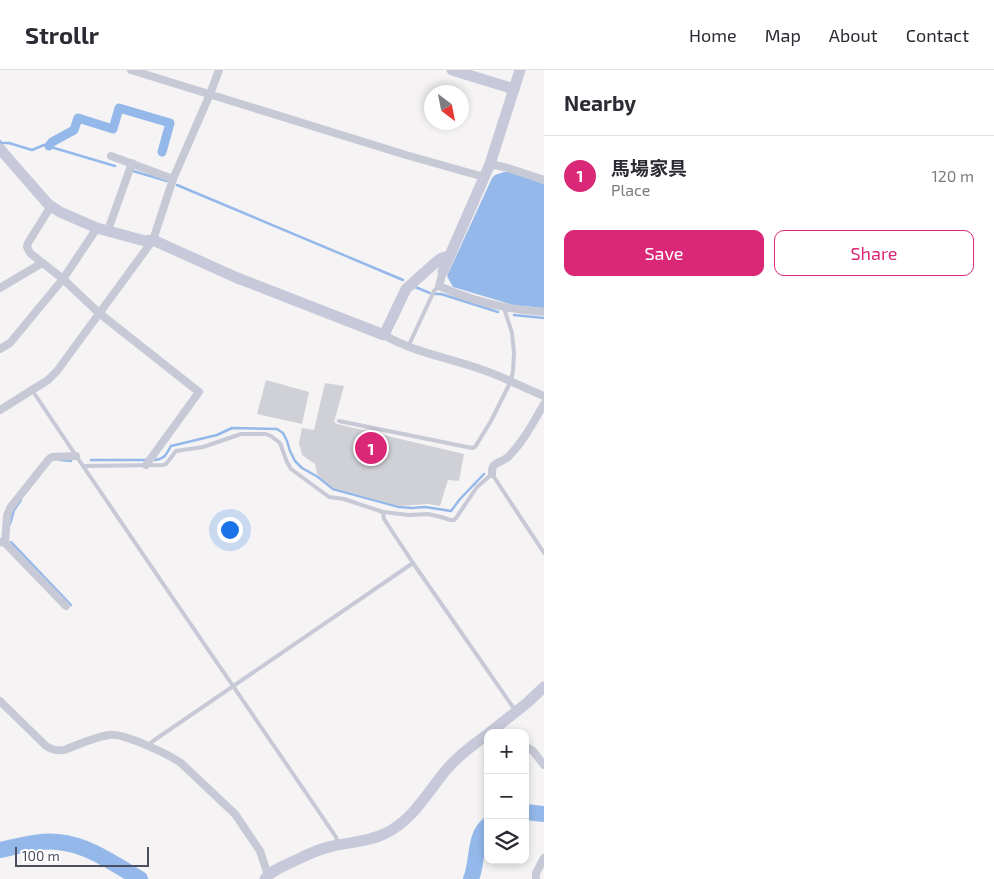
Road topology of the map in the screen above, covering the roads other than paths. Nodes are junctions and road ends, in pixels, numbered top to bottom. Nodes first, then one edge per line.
1 (131, 70) edge
2 (219, 70) edge
3 (452, 70) edge
4 (520, 70) edge
5 (514, 89) junction
6 (210, 94) junction
7 (0, 149) edge
8 (111, 156) dead end
9 (132, 163) junction
10 (490, 164) junction
11 (484, 178) junction
12 (173, 179) junction
13 (544, 180) edge
14 (51, 206) junction
15 (103, 229) junction
16 (153, 240) junction
17 (449, 256) junction
18 (42, 263) junction
19 (443, 271) joint
20 (63, 279) junction
21 (439, 286) junction
22 (0, 288) edge
23 (504, 308) junction
24 (544, 312) edge
25 (99, 313) junction
26 (384, 335) junction
27 (408, 347) junction
28 (0, 349) edge
29 (511, 381) junction
30 (32, 390) junction
31 (544, 396) edge
32 (544, 404) edge
33 (0, 410) edge
34 (339, 420) dead end
35 (76, 456) junction
36 (146, 465) junction
37 (84, 466) junction
38 (492, 474) junction
39 (383, 512) junction
40 (3, 542) edge
41 (544, 553) edge
42 (413, 563) junction
43 (66, 606) dead end
44 (234, 686) junction
45 (544, 687) edge
46 (0, 701) edge
47 (516, 712) junction
48 (495, 729) edge
49 (484, 737) edge
50 (148, 746) junction
51 (529, 748) edge
52 (544, 765) edge
53 (338, 845) junction
54 (544, 858) edge
55 (267, 877) edge
56 (536, 879) edge

1 - 6 street
2 - 6 street
3 - 5 street
4 - 5 street
5 - 10 street
6 - 11 street
6 - 12 street
7 - 14 street
8 - 9 street
9 - 12 street
9 - 15 street
10 - 11 street
10 - 13 street
11 - 17 street
12 - 16 street
14 - 15 street
14 - 18 street
15 - 16 street
15 - 20 street
16 - 25 street
16 - 26 street
17 - 19 street
17 - 26 street
18 - 20 street
18 - 22 street
19 - 21 street
20 - 25 street
20 - 28 street
21 - 23 street
21 - 27 lane
23 - 24 street
23 - 29 lane
25 - 30 street
25 - 36 street
26 - 27 street
27 - 29 street
29 - 31 street
29 - 34 lane
30 - 33 street
30 - 35 lane
32 - 38 street
35 - 37 lane
35 - 40 street
36 - 37 lane
36 - 39 lane
37 - 44 lane
38 - 39 lane
38 - 41 lane
39 - 42 lane
40 - 43 street
42 - 44 lane
42 - 47 lane
44 - 50 lane
44 - 53 lane
45 - 47 street
46 - 50 street
47 - 48 street
49 - 53 street
50 - 55 street
51 - 52 street
53 - 55 street
54 - 56 street

